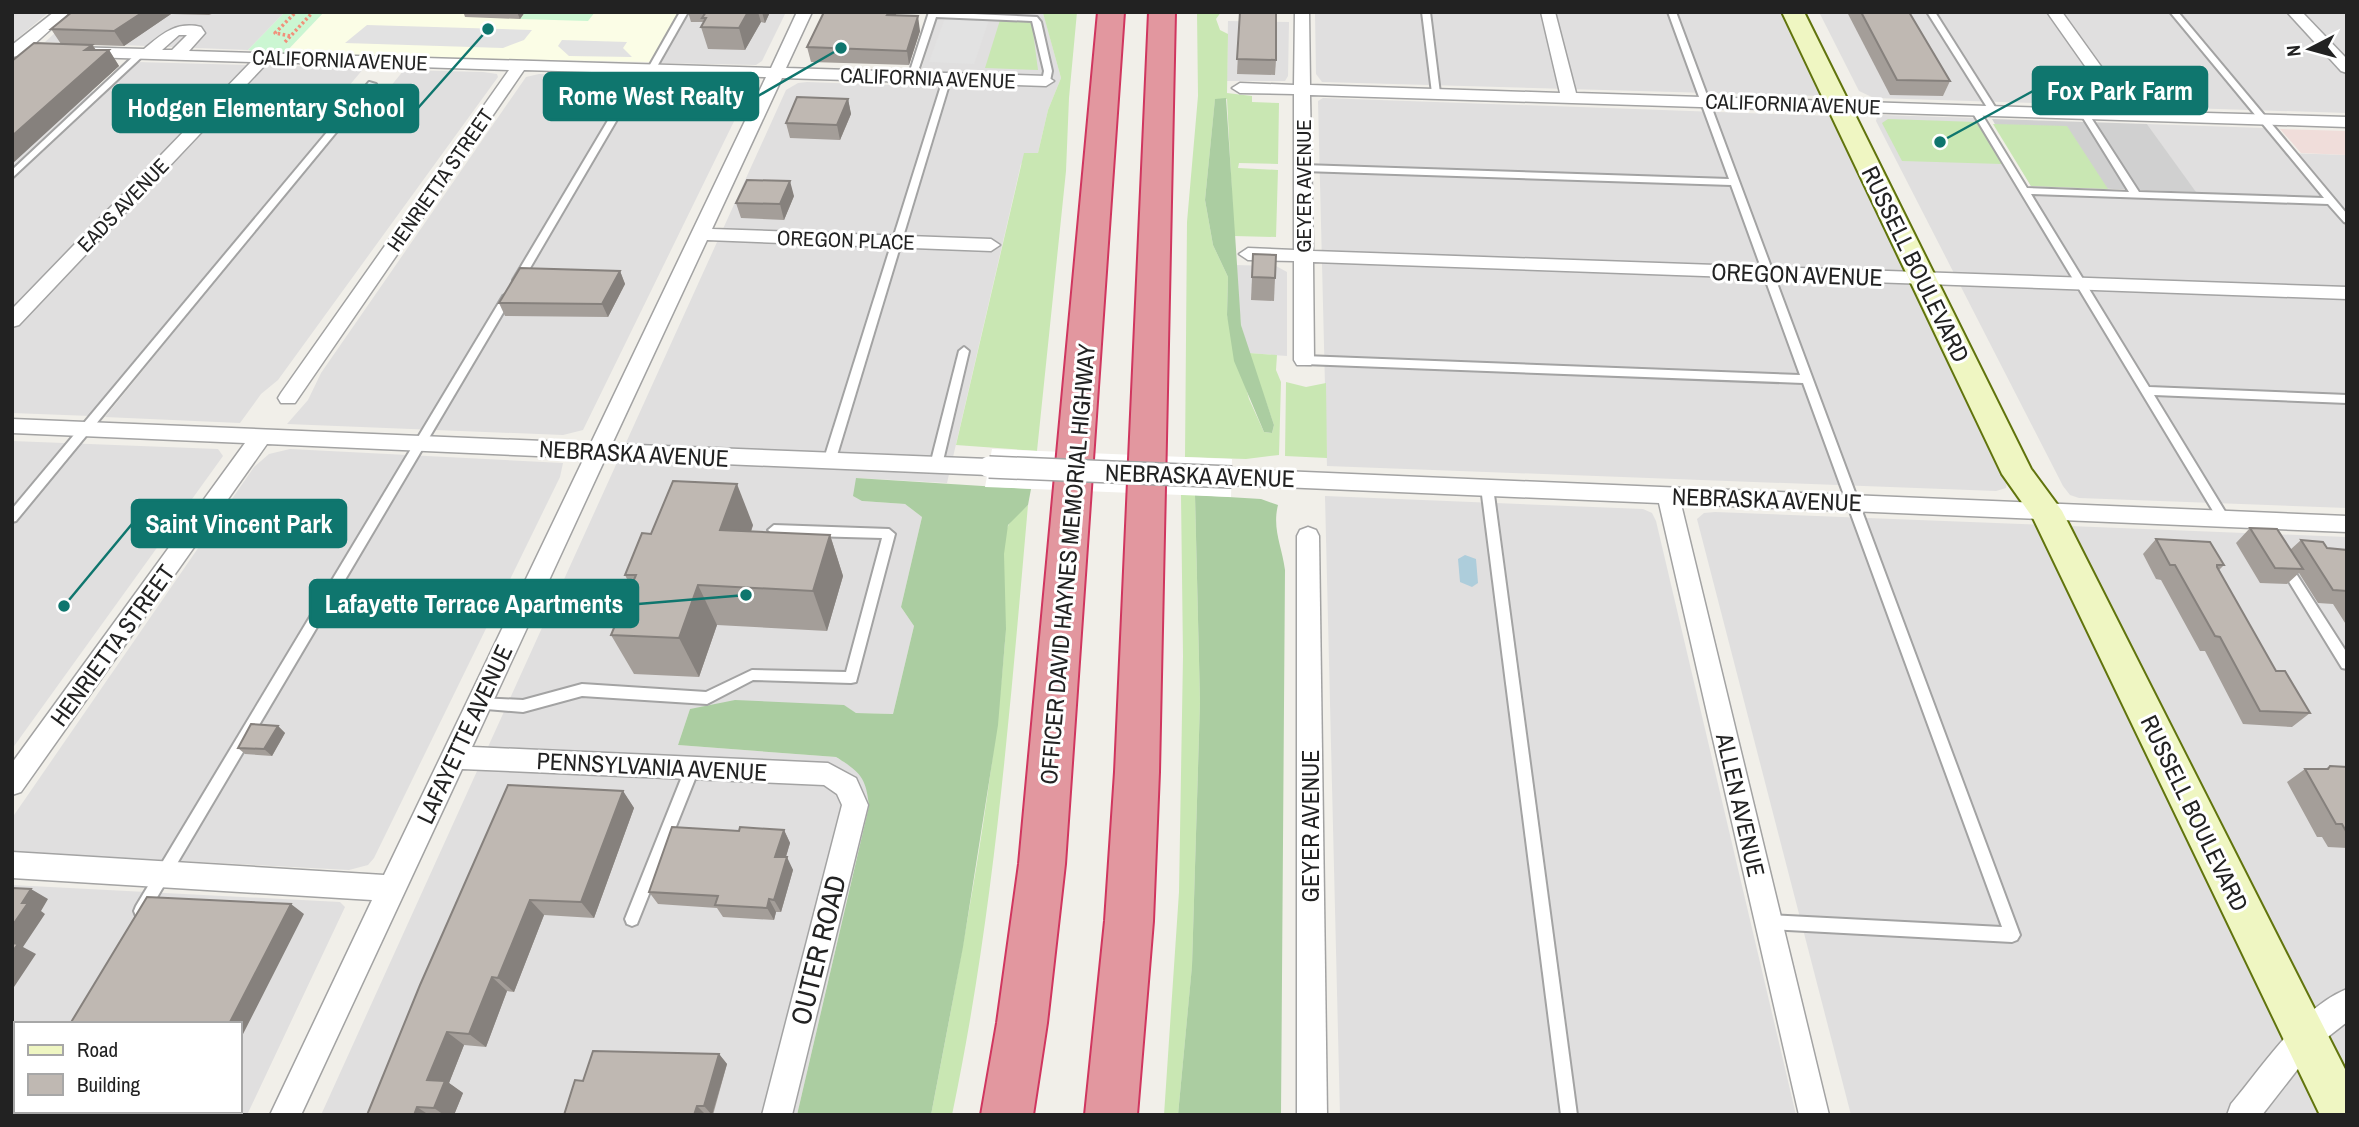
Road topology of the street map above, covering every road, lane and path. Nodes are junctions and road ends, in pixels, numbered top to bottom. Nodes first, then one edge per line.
1 (63, 12) edge
2 (296, 12) edge
3 (313, 12) edge
4 (684, 12) edge
5 (805, 12) edge
6 (1111, 12) edge
7 (1162, 12) edge
8 (1302, 12) edge
9 (1426, 12) edge
10 (1548, 12) edge
11 (1672, 12) edge
12 (1793, 12) edge
13 (1811, 12) edge
14 (1931, 12) edge
15 (2054, 12) edge
16 (2174, 12) edge
17 (2294, 12) edge
18 (933, 13) edge
19 (291, 36) junction
20 (279, 48) dead end
21 (14, 52) edge
22 (145, 54) junction
23 (176, 55) junction
24 (263, 58) junction
25 (519, 66) junction
26 (2347, 68) edge
27 (647, 70) junction
28 (777, 74) junction
29 (912, 78) junction
30 (947, 78) junction
31 (1046, 81) joint
32 (372, 84) dead end
33 (1240, 88) dead end
34 (1302, 89) junction
35 (1436, 93) junction
36 (1569, 97) junction
37 (1704, 102) junction
38 (1848, 106) junction
39 (1975, 110) junction
40 (1993, 110) junction
41 (2084, 113) junction
42 (2127, 115) junction
43 (2263, 119) junction
44 (2347, 122) edge
45 (1303, 168) junction
46 (12, 175) edge
47 (1734, 182) junction
48 (2025, 191) junction
49 (2136, 195) junction
50 (2331, 201) junction
51 (2347, 220) edge
52 (701, 234) junction
53 (897, 242) junction
54 (991, 245) dead end
55 (1248, 254) dead end
56 (1303, 256) junction
57 (1768, 273) junction
58 (1934, 279) junction
59 (2081, 284) junction
60 (2347, 293) edge
61 (12, 321) edge
62 (964, 351) dead end
63 (1304, 360) joint
64 (1807, 379) junction
65 (2146, 391) junction
66 (288, 398) dead end
67 (2347, 399) edge
68 (12, 426) edge
69 (85, 430) junction
70 (260, 438) junction
71 (421, 443) junction
72 (598, 451) junction
73 (829, 462) junction
74 (936, 466) junction
75 (1486, 487) junction
76 (1668, 495) junction
77 (1853, 503) junction
78 (2046, 511) junction
79 (12, 518) edge
80 (2223, 518) junction
81 (2347, 524) edge
82 (774, 530) edge
83 (1308, 536) dead end
84 (2266, 536) junction
85 (2347, 664) edge
86 (479, 704) junction
87 (453, 757) junction
88 (692, 769) junction
89 (12, 784) edge
90 (847, 786) joint
91 (12, 865) edge
92 (163, 874) junction
93 (392, 888) junction
94 (632, 919) dead end
95 (134, 921) edge
96 (1769, 922) junction
97 (2347, 1003) edge
98 (2305, 1037) junction
99 (285, 1115) edge
100 (777, 1115) edge
101 (1007, 1115) edge
102 (1111, 1115) edge
103 (1312, 1115) edge
104 (1569, 1115) edge
105 (1814, 1115) edge
106 (2242, 1115) edge
107 (2344, 1115) edge

1 - 21 street
2 - 19 path
3 - 19 path
4 - 27 lane
5 - 28 street, LAFAYETTE AVENUE
6 - 101 highway, OFFICER DAVID HAYNES MEMORIAL HIGHWAY
7 - 102 highway
8 - 34 street, GEYER AVENUE
9 - 35 lane
10 - 36 street
11 - 37 lane
12 - 38 main road, RUSSELL BOULEVARD
13 - 38 main road, RUSSELL BOULEVARD
14 - 40 lane
15 - 42 street
16 - 43 lane
17 - 26 street
18 - 29 lane
18 - 31 lane
19 - 20 path
21 - 22 street, CALIFORNIA AVENUE
22 - 23 street, CALIFORNIA AVENUE
22 - 23 street
22 - 46 lane
23 - 24 street, CALIFORNIA AVENUE
24 - 25 street, CALIFORNIA AVENUE
24 - 61 street, EADS AVENUE
25 - 27 street, CALIFORNIA AVENUE
25 - 66 street, HENRIETTA STREET
27 - 28 street, CALIFORNIA AVENUE
27 - 71 lane
28 - 29 street, CALIFORNIA AVENUE
28 - 52 street, LAFAYETTE AVENUE
29 - 30 street, CALIFORNIA AVENUE
30 - 31 street, CALIFORNIA AVENUE
30 - 53 lane
32 - 69 lane
33 - 34 street, CALIFORNIA AVENUE
34 - 35 street, CALIFORNIA AVENUE
34 - 45 street, GEYER AVENUE
35 - 36 street, CALIFORNIA AVENUE
36 - 37 street, CALIFORNIA AVENUE
37 - 38 street, CALIFORNIA AVENUE
37 - 47 lane
38 - 39 street, CALIFORNIA AVENUE
38 - 58 main road, RUSSELL BOULEVARD
39 - 40 street, CALIFORNIA AVENUE
39 - 48 lane
40 - 41 street, CALIFORNIA AVENUE
41 - 42 street, CALIFORNIA AVENUE
41 - 49 lane
42 - 43 street, CALIFORNIA AVENUE
43 - 44 street, CALIFORNIA AVENUE
43 - 50 lane
45 - 47 lane
45 - 56 street, GEYER AVENUE
47 - 57 lane
48 - 49 lane
48 - 59 lane
49 - 50 lane
50 - 51 lane
52 - 53 street, OREGON PLACE
52 - 72 street, LAFAYETTE AVENUE
53 - 54 street, OREGON PLACE
53 - 73 lane
55 - 56 street, OREGON AVENUE
56 - 57 street, OREGON AVENUE
56 - 63 street, GEYER AVENUE
57 - 58 street, OREGON AVENUE
57 - 64 lane
58 - 59 street, OREGON AVENUE
58 - 78 main road, RUSSELL BOULEVARD
59 - 60 street, OREGON AVENUE
59 - 65 lane
62 - 74 lane
63 - 64 lane
64 - 77 lane
65 - 67 lane
65 - 80 lane
68 - 69 street, NEBRASKA AVENUE
69 - 70 street, NEBRASKA AVENUE
69 - 79 lane
70 - 71 street, NEBRASKA AVENUE
70 - 89 street, HENRIETTA STREET
71 - 72 street, NEBRASKA AVENUE
71 - 92 lane
72 - 73 street, NEBRASKA AVENUE
72 - 86 street, LAFAYETTE AVENUE
73 - 74 street, NEBRASKA AVENUE
74 - 75 street, NEBRASKA AVENUE, bridge
75 - 76 street, NEBRASKA AVENUE
75 - 104 lane
76 - 77 street, NEBRASKA AVENUE
76 - 96 street, ALLEN AVENUE
77 - 78 street, NEBRASKA AVENUE
77 - 96 lane
78 - 80 street, NEBRASKA AVENUE
78 - 98 main road, RUSSELL BOULEVARD
80 - 84 street, NEBRASKA AVENUE
81 - 84 street, NEBRASKA AVENUE
82 - 86 lane
83 - 103 street, GEYER AVENUE
84 - 85 lane
86 - 87 street, LAFAYETTE AVENUE
87 - 88 street, PENNSYLVANIA AVENUE
87 - 93 street, LAFAYETTE AVENUE
88 - 90 street, PENNSYLVANIA AVENUE
88 - 94 lane
90 - 100 street, OUTER ROAD
91 - 92 street
92 - 93 street
92 - 95 lane
93 - 99 street, LAFAYETTE AVENUE
96 - 105 street, ALLEN AVENUE
97 - 98 street
98 - 106 street
98 - 107 main road, RUSSELL BOULEVARD

